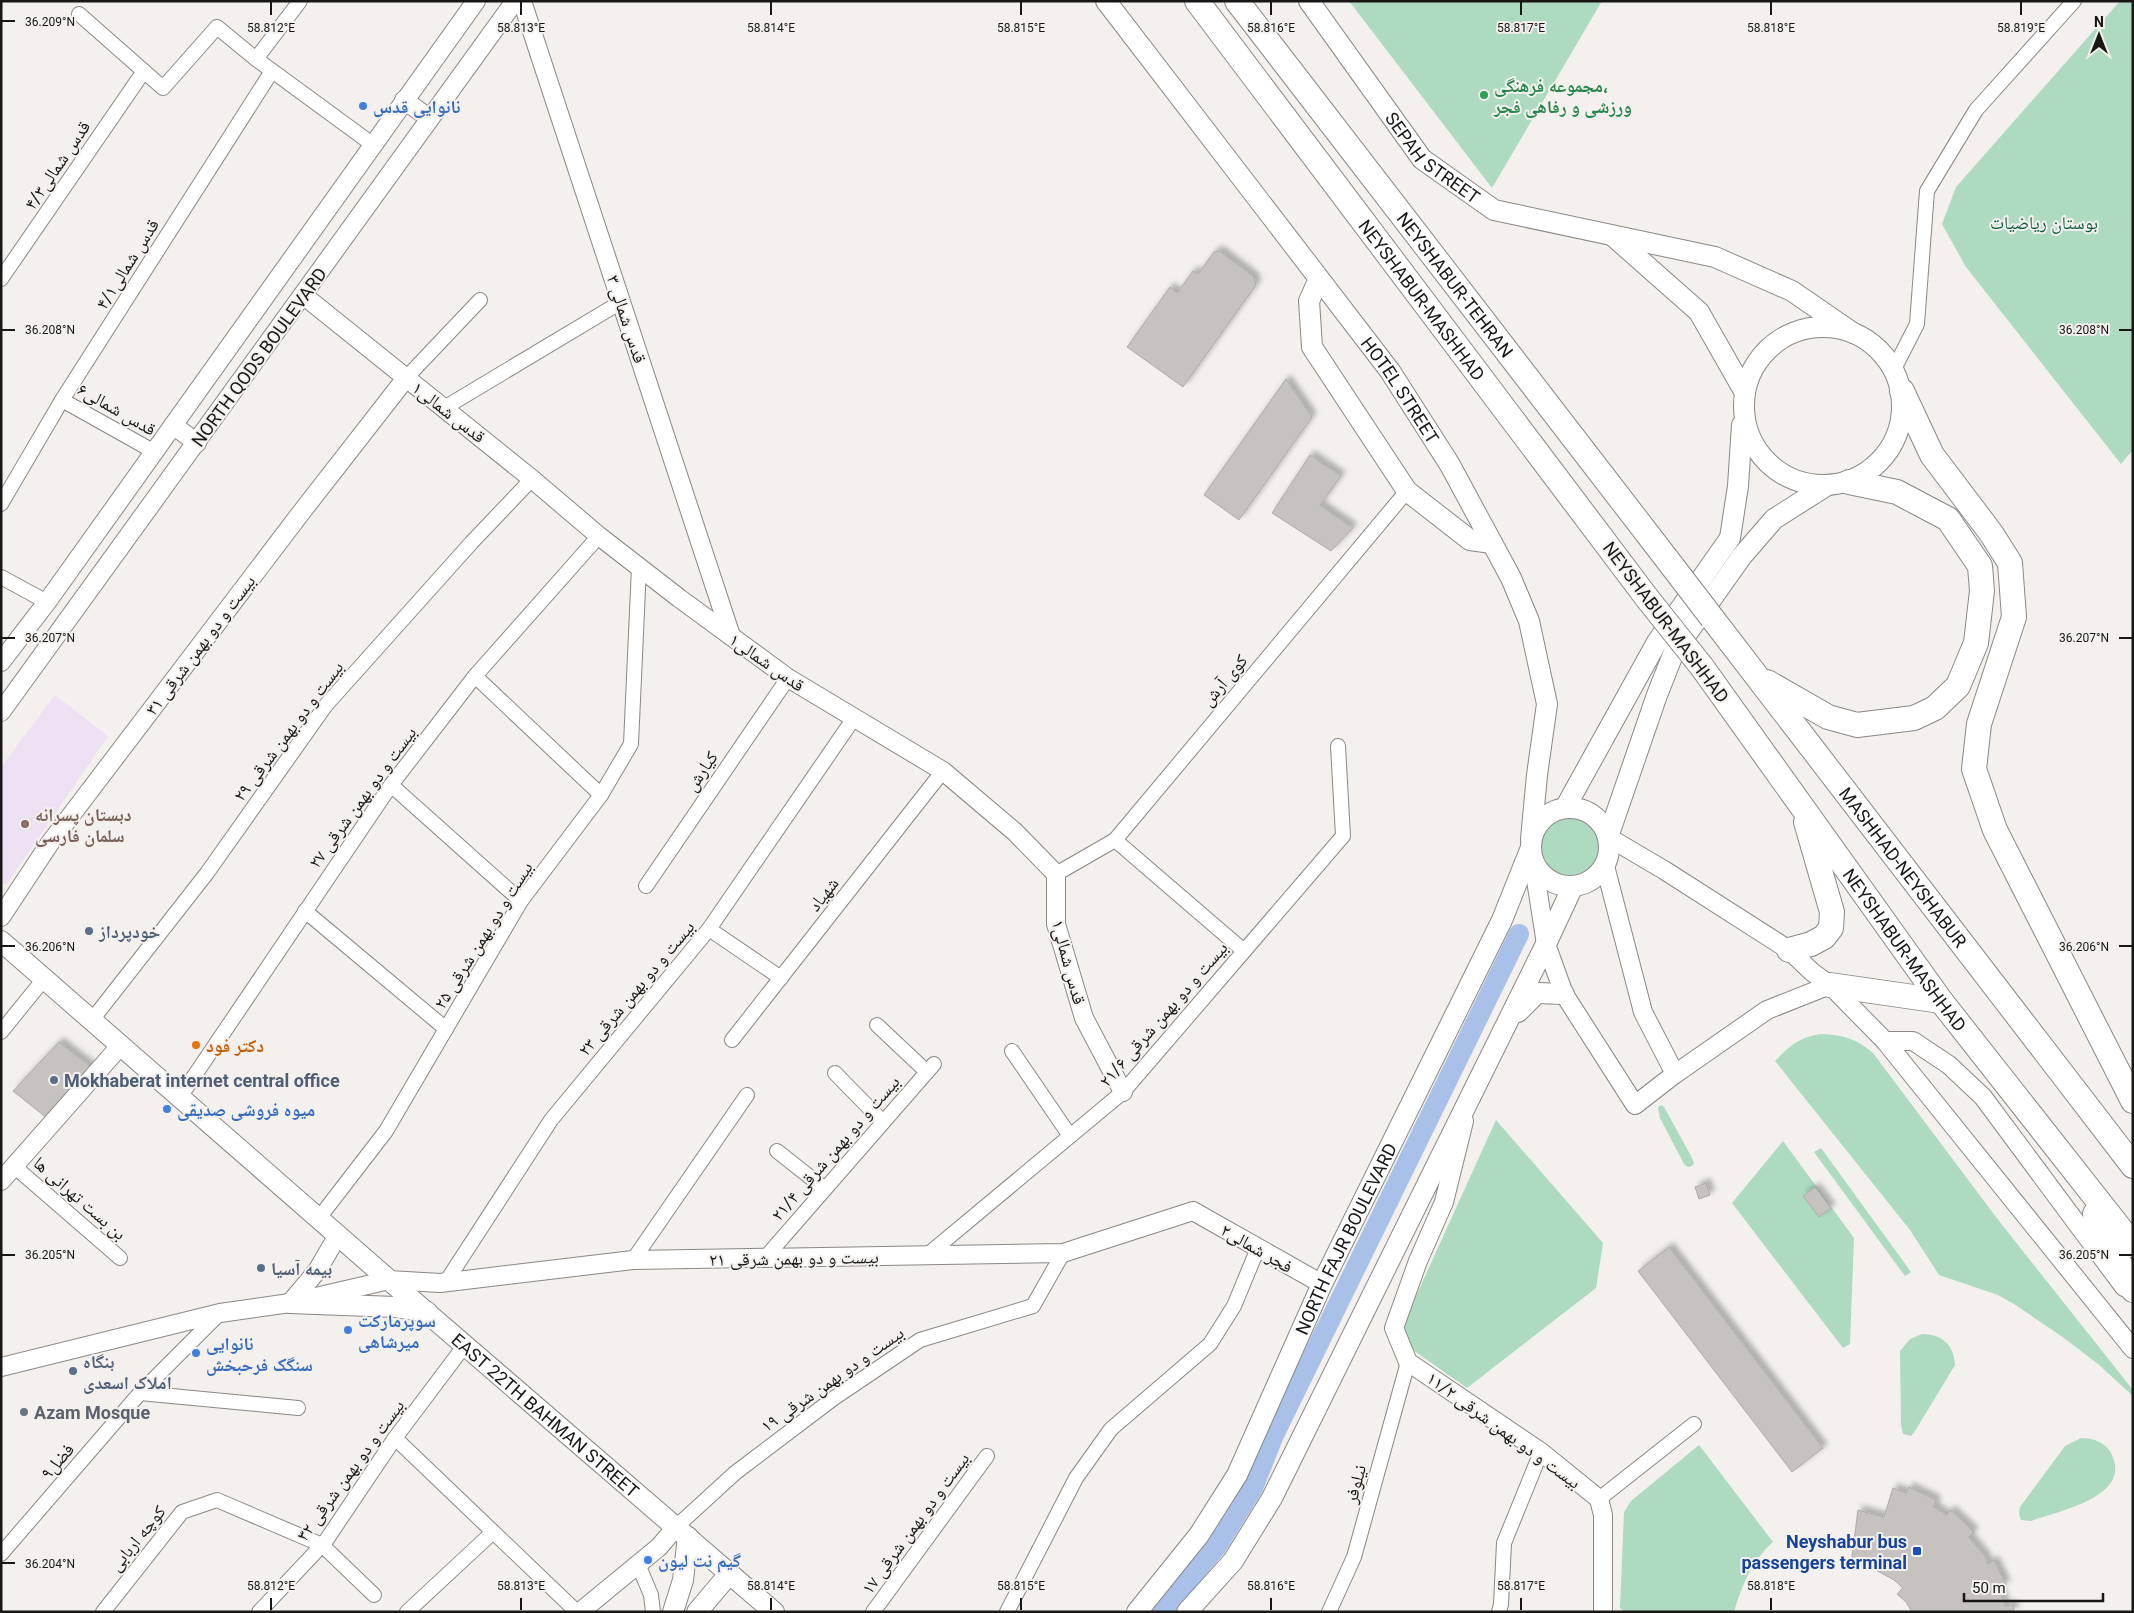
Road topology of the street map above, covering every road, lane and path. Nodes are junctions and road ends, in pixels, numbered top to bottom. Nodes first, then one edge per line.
1 (300, 1) edge
2 (476, 1) edge
3 (515, 1) edge
4 (522, 1) edge
5 (1106, 1) edge
6 (1179, 1) edge
7 (1196, 1) edge
8 (1237, 1) edge
9 (1248, 1) edge
10 (1309, 1) edge
11 (2074, 1) edge
12 (80, 14) dead end
13 (256, 59) junction
14 (144, 71) junction
15 (272, 71) junction
16 (1297, 80) junction
17 (1270, 98) junction
18 (404, 100) junction
19 (429, 118) junction
20 (372, 144) junction
21 (1612, 235) junction
22 (1, 279) edge
23 (1320, 279) junction
24 (303, 295) junction
25 (480, 300) dead end
26 (621, 302) junction
27 (1853, 333) junction
28 (406, 378) junction
29 (1898, 380) junction
30 (1744, 391) junction
31 (62, 400) junction
32 (444, 408) junction
33 (1743, 413) junction
34 (173, 425) junction
35 (197, 442) junction
36 (154, 452) junction
37 (532, 479) junction
38 (1849, 482) junction
39 (1826, 486) junction
40 (1407, 491) junction
41 (1, 504) edge
42 (599, 536) junction
43 (1492, 543) junction
44 (639, 567) junction
45 (1673, 567) joint
46 (1, 577) edge
47 (47, 602) junction
48 (731, 636) junction
49 (1, 662) edge
50 (475, 676) junction
51 (1757, 676) junction
52 (788, 678) junction
53 (1, 712) edge
54 (854, 718) junction
55 (1338, 746) dead end
56 (943, 771) junction
57 (391, 784) junction
58 (601, 795) junction
59 (1802, 806) junction
60 (1565, 808) junction
61 (1608, 837) junction
62 (1114, 840) junction
63 (1531, 850) junction
64 (1605, 866) junction
65 (1056, 874) junction
66 (646, 886) dead end
67 (1573, 886) junction
68 (521, 901) junction
69 (305, 911) junction
70 (1, 917) edge
71 (709, 929) junction
72 (1, 941) edge
73 (1546, 944) junction
74 (1789, 950) junction
75 (1244, 951) junction
76 (44, 978) junction
77 (781, 978) junction
78 (1830, 985) junction
79 (1564, 994) junction
80 (1941, 1001) junction
81 (92, 1020) junction
82 (877, 1025) dead end
83 (1504, 1026) junction
84 (446, 1029) junction
85 (1, 1032) edge
86 (732, 1040) dead end
87 (1885, 1042) junction
88 (121, 1045) junction
89 (1012, 1051) dead end
90 (835, 1073) dead end
91 (1675, 1074) junction
92 (1123, 1092) junction
93 (747, 1094) dead end
94 (180, 1097) junction
95 (1469, 1100) junction
96 (2133, 1101) edge
97 (883, 1122) junction
98 (1070, 1136) junction
99 (777, 1151) dead end
100 (2133, 1166) edge
101 (15, 1167) junction
102 (2074, 1172) junction
103 (1, 1181) edge
104 (825, 1189) junction
105 (1193, 1211) joint
106 (319, 1218) junction
107 (338, 1235) junction
108 (2133, 1245) edge
109 (1258, 1248) junction
110 (1063, 1253) junction
111 (925, 1257) junction
112 (120, 1258) dead end
113 (765, 1258) junction
114 (633, 1260) junction
115 (389, 1280) junction
116 (446, 1282) junction
117 (1322, 1284) junction
118 (2133, 1290) edge
119 (2133, 1298) edge
120 (290, 1303) junction
121 (427, 1312) junction
122 (220, 1314) junction
123 (465, 1345) junction
124 (2133, 1350) edge
125 (1408, 1362) junction
126 (1, 1368) edge
127 (140, 1393) junction
128 (298, 1408) dead end
129 (1694, 1424) dead end
130 (395, 1438) junction
131 (1541, 1452) junction
132 (986, 1456) dead end
133 (1599, 1499) junction
134 (493, 1532) junction
135 (682, 1532) junction
136 (322, 1545) junction
137 (1, 1554) edge
138 (638, 1564) junction
139 (730, 1573) junction
140 (374, 1595) dead end
141 (766, 1609) edge
142 (1603, 1611) edge
143 (103, 1612) edge
144 (259, 1612) edge
145 (407, 1612) edge
146 (579, 1612) edge
147 (653, 1612) edge
148 (673, 1612) edge
149 (697, 1612) edge
150 (873, 1612) edge
151 (1007, 1612) edge
152 (1137, 1612) edge
153 (1188, 1612) edge
154 (1328, 1612) edge
155 (1499, 1612) edge

1 - 13 street
2 - 18 street, NORTH QODS BOULEVARD
3 - 19 street, NORTH QODS BOULEVARD
4 - 26 street, قدس شمالی ۳
5 - 23 main road, HOTEL STREET
6 - 17 highway
7 - 17 highway, NEYSHABUR-MASHHAD
8 - 16 highway, NEYSHABUR-TEHRAN
9 - 16 highway
10 - 21 main road, SEPAH STREET
11 - 29 street
12 - 14 street
13 - 14 street
13 - 15 street
14 - 22 street, قدس شمالی۴/۳
15 - 20 street
15 - 31 street, قدس شمالی۴/۱
16 - 45 highway, NEYSHABUR-TEHRAN
17 - 59 highway, NEYSHABUR-MASHHAD, bridge
18 - 19 street
18 - 20 street, NORTH QODS BOULEVARD
19 - 24 street, NORTH QODS BOULEVARD
20 - 34 street, NORTH QODS BOULEVARD
21 - 27 main road, SEPAH STREET
21 - 30 main road, SEPAH STREET
23 - 40 main road
23 - 43 main road, HOTEL STREET
24 - 28 street, قدس شمالی۱
24 - 35 street, NORTH QODS BOULEVARD
25 - 28 street
26 - 32 street
26 - 48 street, قدس شمالی ۳
27 - 29 main road
27 - 30 main road
28 - 32 street, قدس شمالی۱
28 - 70 street, بیست و دو بهمن شرقی ۳۱
29 - 38 main road
29 - 96 highway
30 - 33 main road
31 - 36 street, قدس شمالی۶
31 - 41 street, قدس شمالی۴/۱
32 - 37 street, قدس شمالی۱
33 - 39 main road
33 - 60 main road
34 - 35 street
34 - 36 street, NORTH QODS BOULEVARD
35 - 53 street, NORTH QODS BOULEVARD
36 - 47 street, NORTH QODS BOULEVARD
37 - 42 street, قدس شمالی۱
37 - 81 street, بیست و دو بهمن شرقی ۲۹
38 - 39 main road
38 - 51 highway
39 - 61 main road
40 - 43 main road
40 - 62 street, کوی آرش
42 - 44 street, قدس شمالی۱
42 - 50 street, بیست و دو بهمن شرقی ۲۷
43 - 63 main road, HOTEL STREET
44 - 48 street, قدس شمالی۱
44 - 58 street, بیست و دو بهمن شرقی ۲۵
45 - 51 highway, MASHHAD-NEYSHABUR, bridge
46 - 47 street
47 - 49 street, NORTH QODS BOULEVARD
48 - 52 street, قدس شمالی۱
50 - 57 street, بیست و دو بهمن شرقی ۲۷
50 - 58 street
51 - 100 highway, MASHHAD-NEYSHABUR
52 - 54 street, قدس شمالی۱
52 - 66 street, کیارش
54 - 56 street, قدس شمالی۱
54 - 71 street, بیست و دو بهمن شرقی ۲۳
55 - 75 street, بیست و دو بهمن شرقی ۲۱/۶
56 - 65 street, قدس شمالی۱
56 - 77 street, شهیاد
57 - 68 street
57 - 69 street, بیست و دو بهمن شرقی ۲۷
58 - 68 street, بیست و دو بهمن شرقی ۲۵
59 - 74 highway
59 - 80 highway, NEYSHABUR-MASHHAD
60 - 61 main road
60 - 63 main road
61 - 64 main road
61 - 74 street
62 - 65 street, کوی آرش
62 - 75 street
63 - 67 main road
63 - 73 street
63 - 117 main road, NORTH FAJR BOULEVARD
64 - 67 main road
64 - 91 street
65 - 92 street, قدس شمالی۱
67 - 73 main road
68 - 84 street, بیست و دو بهمن شرقی ۲۵
69 - 84 street
69 - 94 street, بیست و دو بهمن شرقی ۲۷
71 - 77 street
71 - 116 street, بیست و دو بهمن شرقی ۲۳
72 - 76 main road, EAST 22TH BAHMAN STREET
73 - 79 street
73 - 83 main road
74 - 78 street
75 - 92 street, بیست و دو بهمن شرقی ۲۱/۶
76 - 81 main road, EAST 22TH BAHMAN STREET
76 - 85 street
77 - 86 street, شهیاد
78 - 80 highway
78 - 87 street
78 - 91 street
79 - 83 main road
79 - 91 street
80 - 102 highway, NEYSHABUR-MASHHAD
81 - 88 main road, EAST 22TH BAHMAN STREET
82 - 97 street, بیست و دو بهمن شرقی ۲۱/۴
83 - 95 main road
84 - 106 street, بیست و دو بهمن شرقی ۲۵
87 - 119 street
87 - 124 street
88 - 94 main road, EAST 22TH BAHMAN STREET
88 - 101 street
89 - 98 street
90 - 97 street
92 - 98 street, بیست و دو بهمن شرقی ۲۱/۶
93 - 114 street
94 - 106 main road, EAST 22TH BAHMAN STREET
95 - 125 street
95 - 153 main road
97 - 104 street, بیست و دو بهمن شرقی ۲۱/۴
98 - 111 street, بیست و دو بهمن شرقی ۲۱/۶
99 - 104 street
101 - 103 street
101 - 112 street, بن بست تهرانی ها
102 - 108 highway, NEYSHABUR-MASHHAD
102 - 118 highway
104 - 113 street, بیست و دو بهمن شرقی ۲۱/۴
105 - 109 street, فجر شمالی۲
105 - 110 street, بیست و دو بهمن شرقی ۲۱
106 - 107 main road, EAST 22TH BAHMAN STREET
107 - 115 main road, EAST 22TH BAHMAN STREET
107 - 120 street
109 - 117 street, فجر شمالی۲
109 - 151 street
110 - 111 street, بیست و دو بهمن شرقی ۲۱
110 - 135 street, بیست و دو بهمن شرقی ۱۹
111 - 113 street, بیست و دو بهمن شرقی ۲۱
113 - 114 street, بیست و دو بهمن شرقی ۲۱
114 - 116 street, بیست و دو بهمن شرقی ۲۱
115 - 116 street, بیست و دو بهمن شرقی ۲۱
115 - 120 street, بیست و دو بهمن شرقی ۲۱
115 - 121 main road, EAST 22TH BAHMAN STREET
117 - 152 main road, NORTH FAJR BOULEVARD
120 - 121 main road
120 - 122 street, بیست و دو بهمن شرقی ۲۱
121 - 123 main road, EAST 22TH BAHMAN STREET
122 - 126 street, بیست و دو بهمن شرقی ۲۱
122 - 127 street, فضل۹
123 - 130 street, بیست و دو بهمن شرقی ۳۲
123 - 135 main road, EAST 22TH BAHMAN STREET
125 - 131 street, بیست و دو بهمن شرقی ۱۱/۲
125 - 154 street, نیلوفر
127 - 128 street
127 - 137 street, فضل۹
129 - 133 street
130 - 134 street
130 - 136 street, بیست و دو بهمن شرقی ۳۲
131 - 133 street, بیست و دو بهمن شرقی ۱۱/۲
131 - 155 street
132 - 150 street, بیست و دو بهمن شرقی ۱۷
133 - 142 street
134 - 145 street
134 - 146 street
135 - 138 street
135 - 139 main road, EAST 22TH BAHMAN STREET
135 - 148 main road
136 - 140 street
136 - 143 street, کوچه اربابی
136 - 144 street, بیست و دو بهمن شرقی ۳۲
138 - 146 street
138 - 147 street
139 - 141 main road, EAST 22TH BAHMAN STREET
139 - 149 main road

